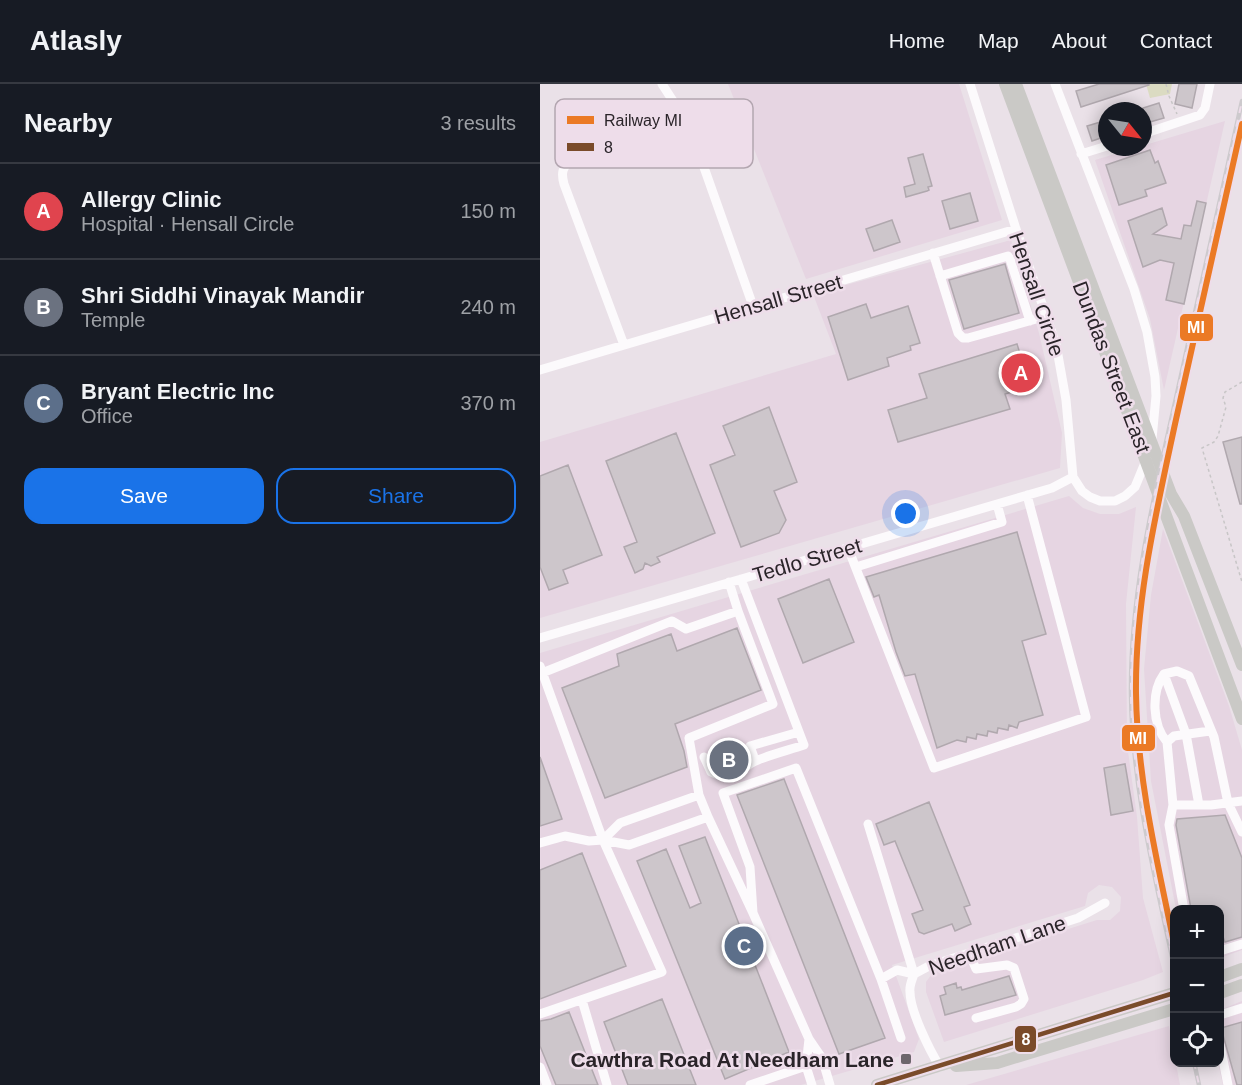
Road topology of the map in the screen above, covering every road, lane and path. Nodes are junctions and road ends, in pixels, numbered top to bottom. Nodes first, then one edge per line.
1 (662, 84) edge
2 (970, 84) edge
3 (1005, 84) edge
4 (1016, 84) edge
5 (1055, 84) edge
6 (1166, 84) edge
7 (1210, 84) edge
8 (672, 99) edge
9 (1180, 123) junction
10 (1152, 131) edge
11 (1098, 149) edge
12 (1081, 154) junction
13 (563, 168) edge
14 (704, 168) edge
15 (1016, 229) junction
16 (933, 253) junction
17 (940, 276) junction
18 (753, 306) junction
19 (1047, 316) junction
20 (1030, 321) junction
21 (624, 345) junction
22 (540, 370) edge
23 (1242, 382) edge
24 (1072, 477) junction
25 (1027, 495) junction
26 (997, 504) junction
27 (911, 529) junction
28 (848, 548) junction
29 (916, 549) junction
30 (856, 567) junction
31 (741, 579) junction
32 (729, 582) junction
33 (1242, 582) edge
34 (738, 611) junction
35 (540, 638) edge
36 (1242, 665) edge
37 (541, 670) edge
38 (1164, 674) junction
39 (1242, 719) edge
40 (1210, 731) junction
41 (799, 732) junction
42 (1186, 734) junction
43 (1167, 742) junction
44 (704, 757) dead end
45 (755, 760) junction
46 (699, 795) junction
47 (1242, 801) edge
48 (1228, 803) junction
49 (1173, 805) junction
50 (1199, 805) junction
51 (708, 817) junction
52 (868, 824) dead end
53 (1242, 832) edge
54 (603, 840) junction
55 (540, 843) edge
56 (1105, 903) dead end
57 (1183, 905) edge
58 (753, 913) junction
59 (1242, 944) edge
60 (1224, 950) edge
61 (969, 953) junction
62 (1242, 969) edge
63 (914, 974) junction
64 (1224, 976) edge
65 (881, 979) junction
66 (1242, 985) edge
67 (1224, 992) edge
68 (1170, 994) edge
69 (582, 1000) junction
70 (1242, 1008) edge
71 (1170, 1010) edge
72 (540, 1014) edge
73 (1224, 1014) edge
74 (976, 1018) dead end
75 (901, 1038) dead end
76 (808, 1039) junction
77 (1224, 1065) edge
78 (806, 1066) junction
79 (540, 1067) edge
80 (940, 1067) junction
81 (547, 1085) edge
82 (607, 1085) edge
83 (750, 1085) edge
84 (812, 1085) edge
85 (830, 1085) edge
86 (878, 1085) edge
87 (1228, 1085) edge

1 - 8 street
2 - 15 street, Hensall Circle
3 - 39 main road, Dundas Street East
4 - 36 main road, Dundas Street East
5 - 12 street
6 - 9 path
7 - 9 street
9 - 10 street
11 - 12 street
12 - 24 street
13 - 21 street
14 - 18 street
15 - 16 street, Hensall Street
15 - 19 street, Hensall Circle
16 - 17 street
16 - 18 street, Hensall Street
17 - 20 street
17 - 20 street
18 - 21 street, Hensall Street
19 - 20 street
19 - 24 street, Hensall Circle
21 - 22 street, Hensall Street
23 - 33 path
24 - 25 street, Tedlo Street
25 - 26 street, Tedlo Street
25 - 30 street
26 - 27 street, Tedlo Street
26 - 29 street
27 - 28 street, Tedlo Street
27 - 29 street
28 - 30 street
28 - 31 street, Tedlo Street
29 - 30 street
31 - 32 street, Tedlo Street
31 - 41 street
32 - 34 street
32 - 35 street, Tedlo Street
34 - 37 street
34 - 46 street
37 - 54 street
38 - 40 street
38 - 42 street
38 - 43 street
40 - 42 street
40 - 48 street
41 - 45 street
41 - 45 street
42 - 43 street
42 - 50 street
43 - 49 street
44 - 45 street
46 - 51 street
46 - 54 street
47 - 48 street
48 - 50 street
48 - 53 street
49 - 50 street
49 - 57 street
51 - 54 street
51 - 58 street
52 - 63 street
54 - 55 street
54 - 69 street
56 - 61 street, Needham Lane
58 - 65 street
58 - 76 street
59 - 60 street
61 - 63 street, Needham Lane
61 - 74 street
62 - 64 main road
63 - 65 street
63 - 80 street, Needham Lane
65 - 75 street
66 - 67 main road
68 - 80 main road
69 - 72 street
69 - 82 street
70 - 73 street
71 - 80 main road
76 - 78 street
76 - 85 street
77 - 87 street
78 - 83 street
78 - 84 street
79 - 81 street
80 - 86 main road

